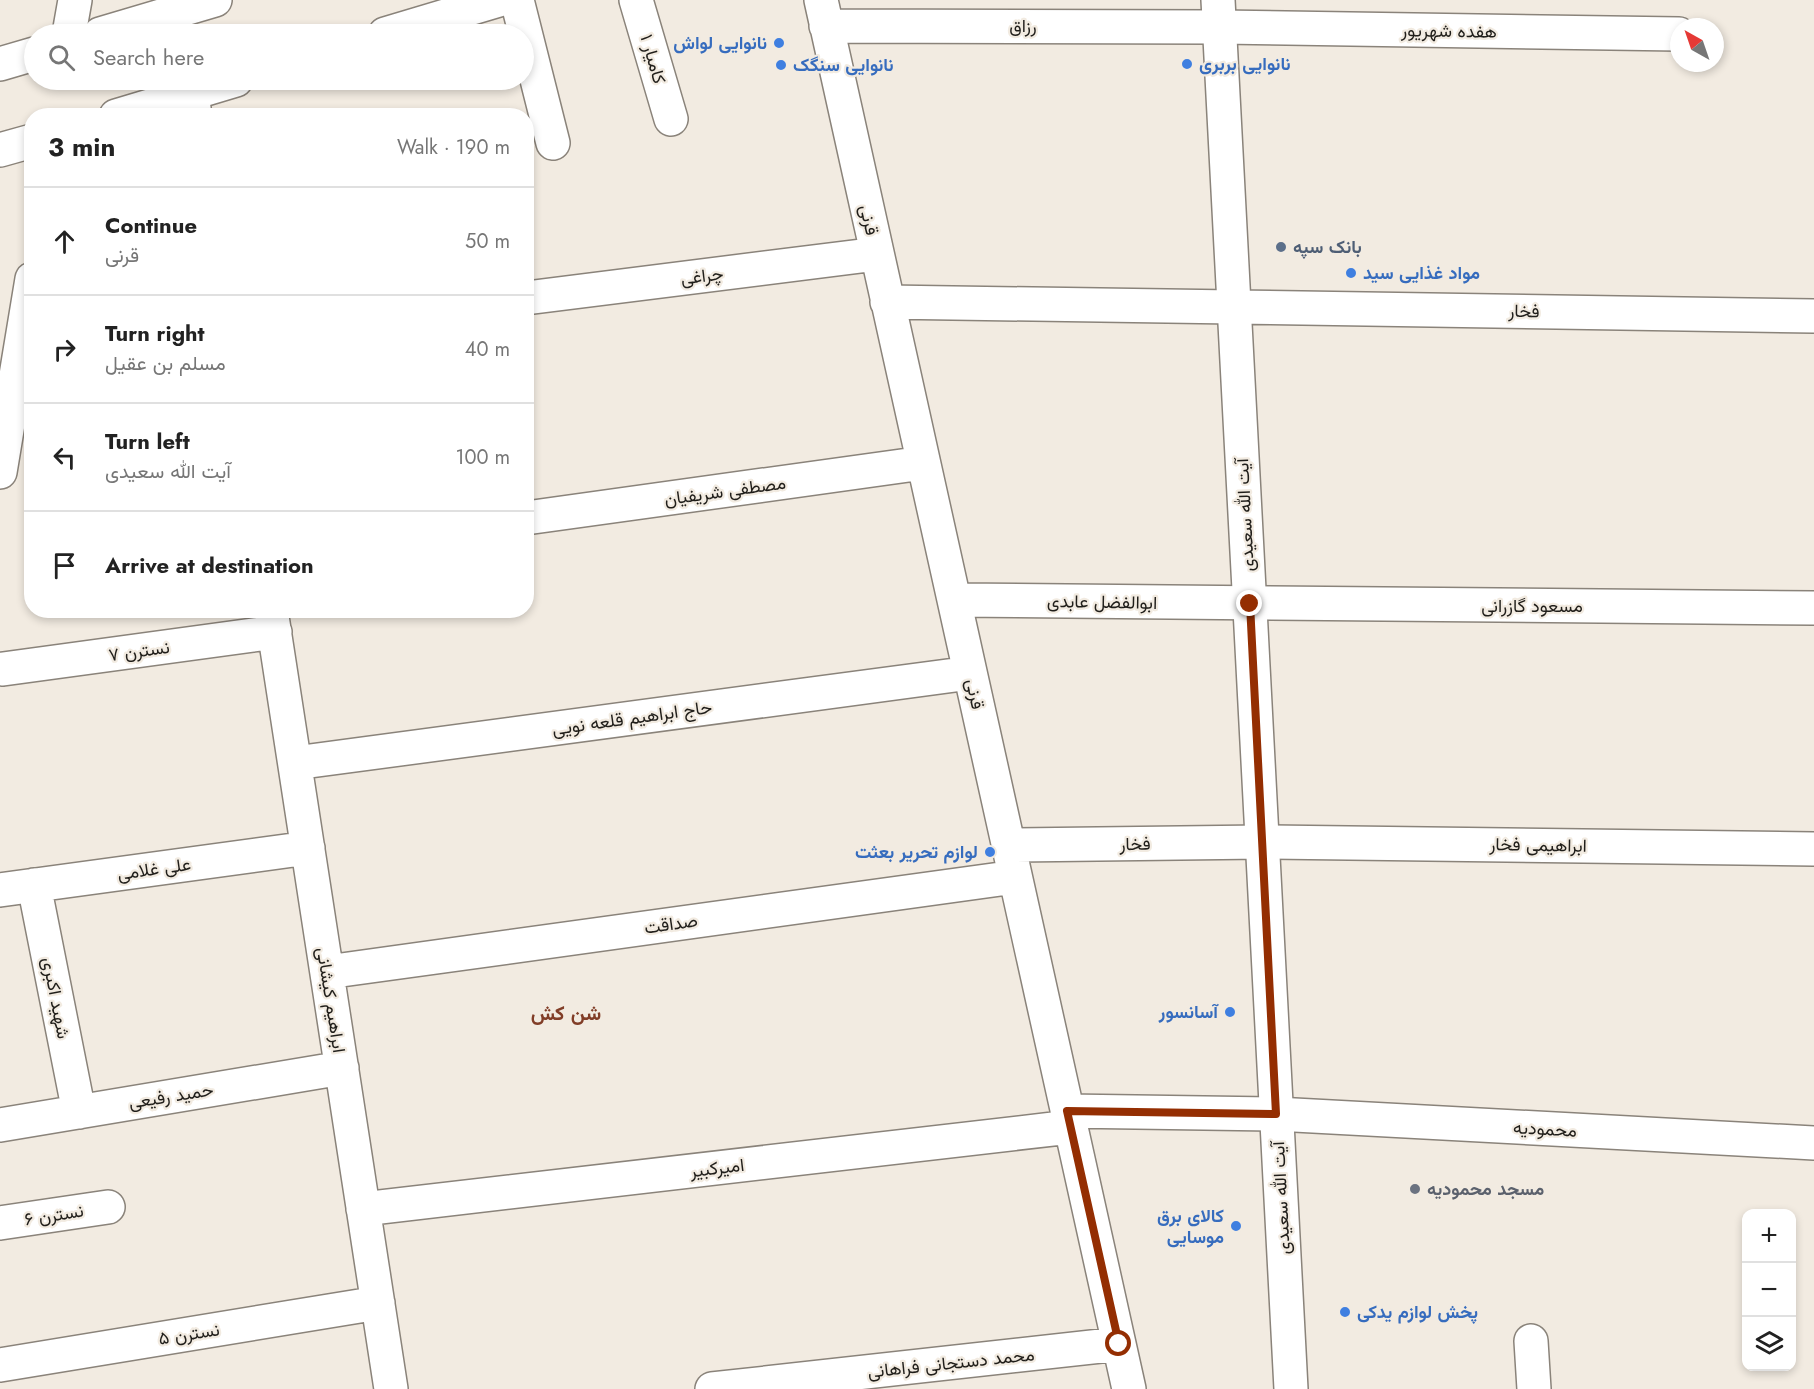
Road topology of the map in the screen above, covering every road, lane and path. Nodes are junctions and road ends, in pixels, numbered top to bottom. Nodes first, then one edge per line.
1 (75, 0) edge
2 (215, 0) edge
3 (499, 0) edge
4 (517, 0) edge
5 (636, 0) edge
6 (823, 13) edge
7 (1219, 14) edge
8 (71, 24) edge
9 (134, 24) edge
10 (419, 24) edge
11 (523, 24) edge
12 (1670, 34) edge
13 (24, 57) edge
14 (0, 64) edge
15 (534, 68) edge
16 (218, 90) edge
17 (193, 104) edge
18 (167, 108) edge
19 (671, 119) dead end
20 (24, 143) edge
21 (553, 143) dead end
22 (0, 150) edge
23 (877, 254) junction
24 (534, 297) edge
25 (887, 302) junction
26 (1234, 307) junction
27 (1814, 316) edge
28 (24, 327) edge
29 (923, 464) junction
30 (0, 472) edge
31 (534, 517) edge
32 (954, 600) junction
33 (1250, 604) junction
34 (1814, 609) edge
35 (273, 621) edge
36 (3, 669) dead end
37 (970, 673) junction
38 (295, 762) junction
39 (1262, 842) junction
40 (1008, 845) junction
41 (308, 848) junction
42 (1814, 849) edge
43 (1015, 877) junction
44 (34, 885) junction
45 (0, 890) edge
46 (327, 972) junction
47 (342, 1068) junction
48 (79, 1112) junction
49 (1276, 1114) junction
50 (1069, 1119) junction
51 (0, 1125) edge
52 (1814, 1143) edge
53 (108, 1207) dead end
54 (363, 1209) junction
55 (0, 1223) edge
56 (378, 1303) junction
57 (1531, 1341) dead end
58 (1119, 1344) junction
59 (0, 1365) edge
60 (391, 1389) edge
61 (712, 1389) edge
62 (1129, 1389) edge
63 (1291, 1389) edge
64 (1534, 1389) edge

1 - 8 street
2 - 9 street
3 - 10 street
4 - 11 street
5 - 19 street, کامیار ۱
6 - 7 street, رزاق
6 - 23 street, قرنی
7 - 12 street, هفده شهریور
7 - 26 street, آیت الله سعیدی
13 - 14 street
15 - 21 street
16 - 17 street
17 - 18 street
20 - 22 street
23 - 24 street, چراغی
23 - 25 street, قرنی
25 - 26 street, فخار
25 - 29 street, قرنی
26 - 27 street, فخار
26 - 33 street, آیت الله سعیدی
28 - 30 street
29 - 31 street, مصطفی شریفیان
29 - 32 street, قرنی
32 - 33 street, ابوالفضل عابدی
32 - 37 street, قرنی
33 - 34 street, مسعود گازرانی
33 - 39 street, آیت الله سعیدی
35 - 36 street, نسترن ۷
35 - 38 street, ابراهیم کیشانی
37 - 38 street, حاج ابراهیم قلعه نویی
37 - 40 street, قرنی
38 - 41 street, ابراهیم کیشانی
39 - 40 street, فخار
39 - 42 street, ابراهیمی فخار
39 - 49 street, آیت الله سعیدی
40 - 43 street, قرنی
41 - 44 street, علی غلامی
41 - 46 street, ابراهیم کیشانی
43 - 46 street, صداقت
43 - 50 street, قرنی
44 - 45 street, علی غلامی
44 - 48 street, شهید اکبری
46 - 47 street, ابراهیم کیشانی
47 - 48 street, حمید رفیعی
47 - 54 street, ابراهیم کیشانی
48 - 51 street, حمید رفیعی
49 - 50 street, محمودیه
49 - 52 street, محمودیه
49 - 63 street, آیت الله سعیدی
50 - 54 street, امیرکبیر
50 - 58 street, قرنی
53 - 55 street, نسترن ۶
54 - 56 street, ابراهیم کیشانی
56 - 59 street, نسترن ۵
56 - 60 street, ابراهیم کیشانی
57 - 64 street
58 - 61 street, محمد دستجانی فراهانی
58 - 62 street, قرنی

